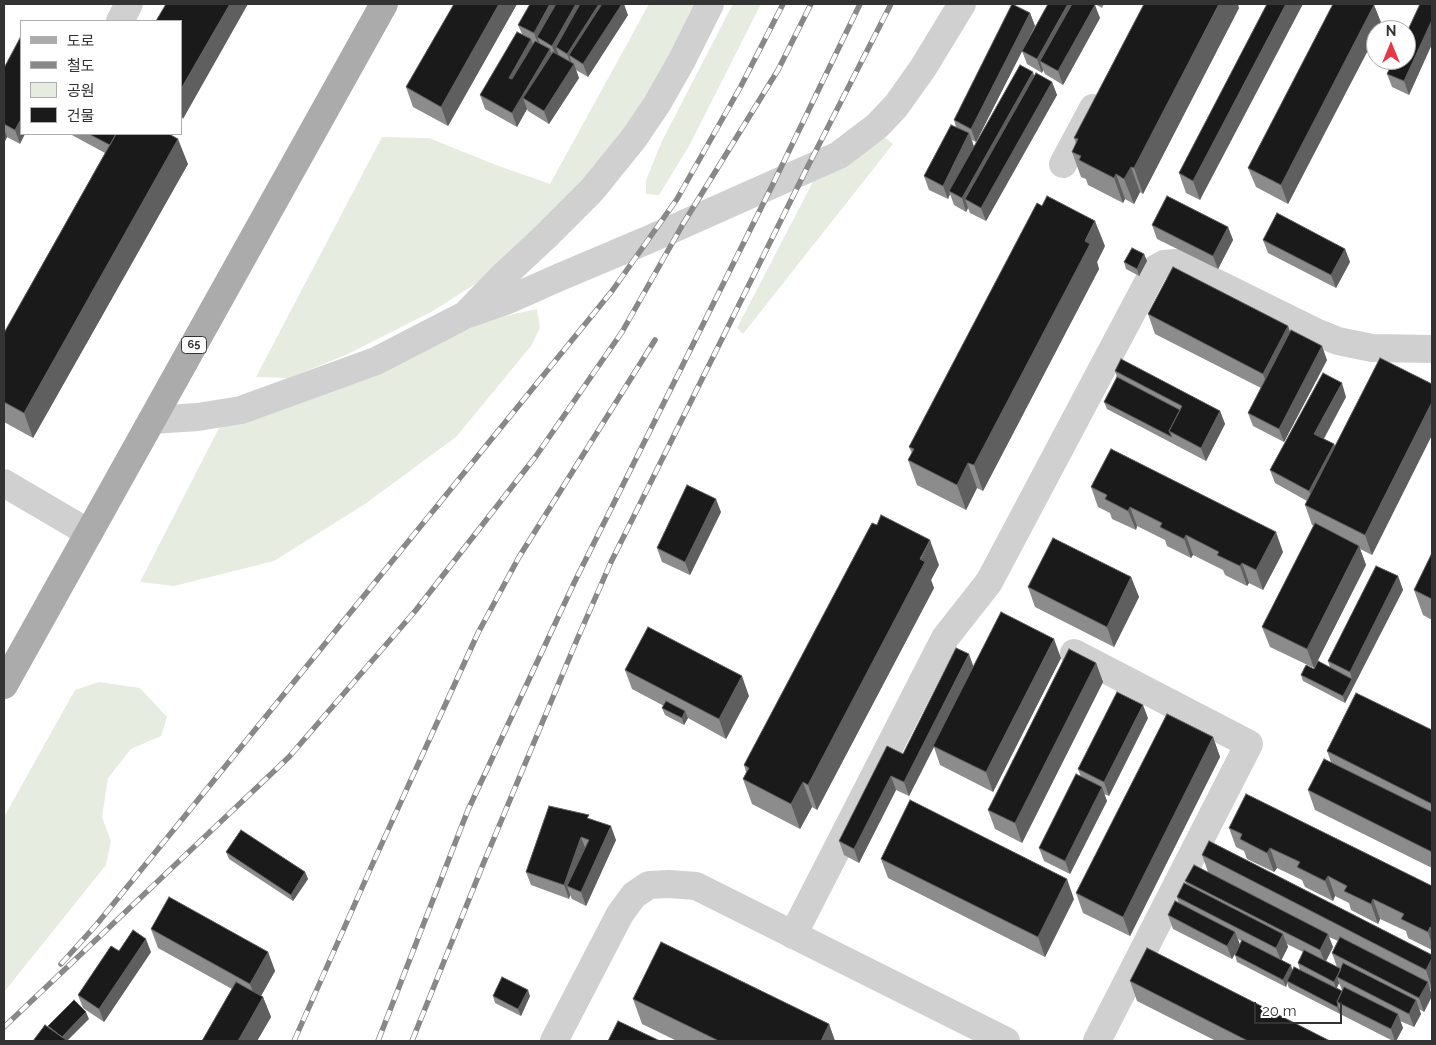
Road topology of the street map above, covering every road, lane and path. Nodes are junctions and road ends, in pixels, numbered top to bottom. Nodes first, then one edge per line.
1 (129, 4) edge
2 (384, 4) edge
3 (710, 4) edge
4 (962, 4) edge
5 (121, 20) edge
6 (1104, 88) edge
7 (1063, 164) dead end
8 (465, 315) junction
9 (1432, 349) edge
10 (152, 420) junction
11 (4, 483) edge
12 (90, 533) junction
13 (1074, 653) edge
14 (4, 685) edge
15 (792, 935) junction
16 (554, 1041) edge
17 (1006, 1041) edge
18 (1097, 1041) edge

1 - 5 street
2 - 10 main road, 65
3 - 8 street
4 - 8 street
6 - 7 street
8 - 10 street
9 - 15 street
10 - 12 main road, 65
11 - 12 street
12 - 14 main road, 65
13 - 18 street
15 - 16 street
15 - 17 street

